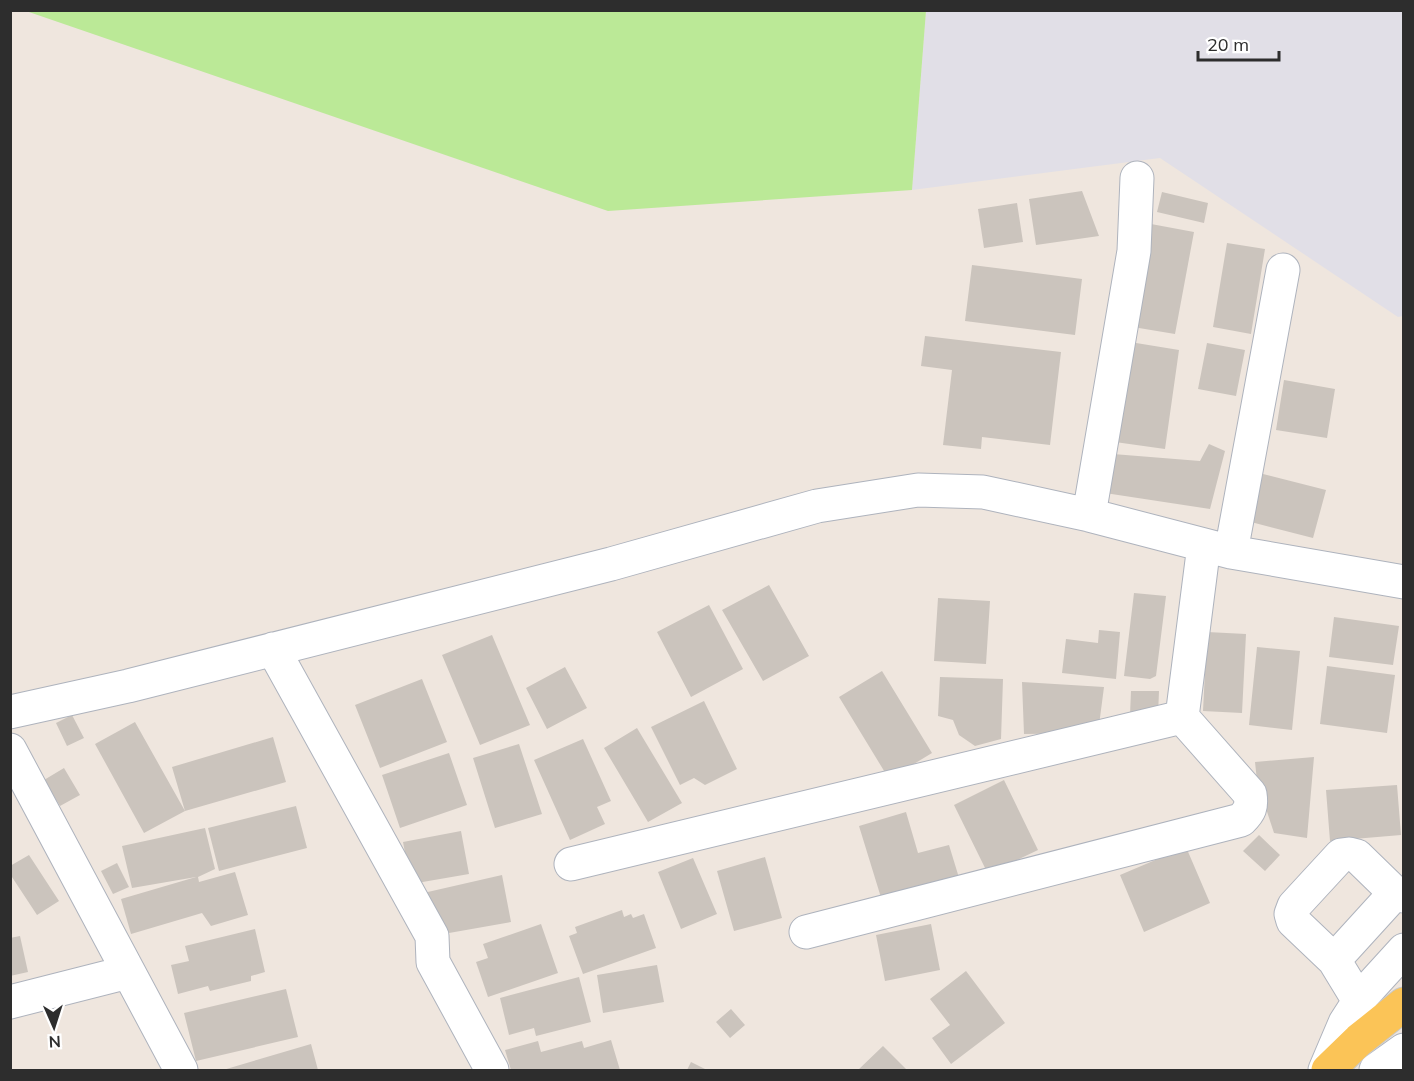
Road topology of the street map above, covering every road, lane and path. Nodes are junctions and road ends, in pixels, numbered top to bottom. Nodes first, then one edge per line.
1 (1137, 178) dead end
2 (1283, 270) dead end
3 (1089, 515) junction
4 (1218, 549) junction
5 (1404, 582) edge
6 (273, 649) junction
7 (10, 712) edge
8 (1182, 717) junction
9 (10, 750) edge
10 (571, 864) dead end
11 (1399, 895) edge
12 (806, 932) dead end
13 (1404, 950) edge
14 (1334, 960) junction
15 (129, 972) junction
16 (1359, 1001) junction
17 (10, 1002) edge
18 (1404, 1004) edge
19 (1404, 1050) edge
20 (181, 1071) edge
21 (492, 1071) edge
22 (1327, 1071) edge
23 (1376, 1071) edge

1 - 3 street
2 - 4 street
3 - 4 street
3 - 6 street
4 - 5 street
4 - 8 street
6 - 7 street
6 - 21 street
8 - 10 street
8 - 12 street
9 - 15 street
11 - 14 street
11 - 14 street
13 - 16 street
14 - 16 street
15 - 17 street
15 - 20 street
16 - 22 street
18 - 22 main road
19 - 23 street

